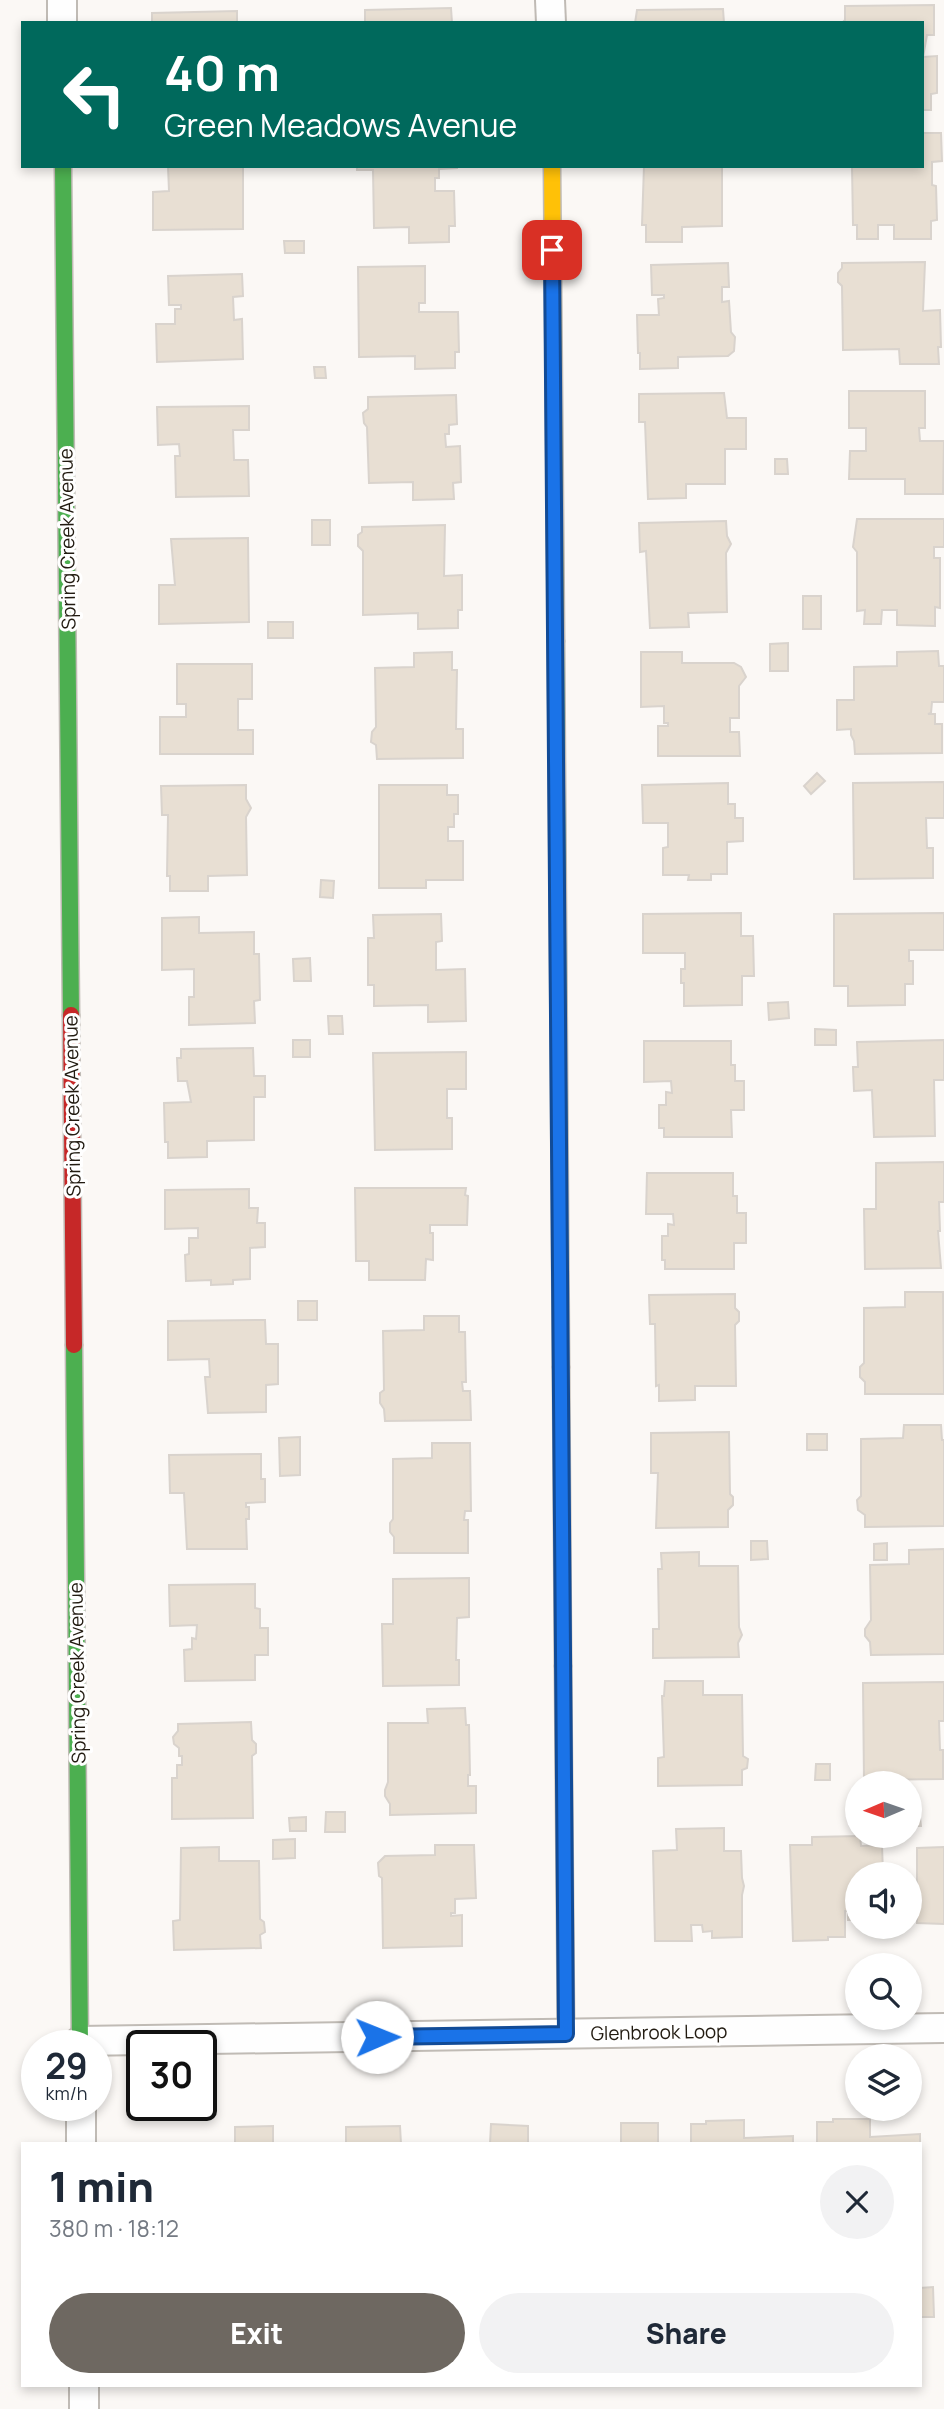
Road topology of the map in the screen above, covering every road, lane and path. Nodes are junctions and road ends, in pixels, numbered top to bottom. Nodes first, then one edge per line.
1 (62, 0) edge
2 (550, 0) edge
3 (62, 21) edge
4 (551, 21) edge
5 (63, 168) edge
6 (552, 168) edge
7 (944, 2028) edge
8 (80, 2030) edge
9 (566, 2034) junction
10 (112, 2042) edge
11 (81, 2121) edge
12 (81, 2142) edge
13 (84, 2387) edge
14 (84, 2409) edge

1 - 3 street
2 - 4 street
5 - 8 street, Spring Creek Avenue
6 - 9 street
7 - 9 street, Glenbrook Loop
9 - 10 street, Glenbrook Loop
11 - 12 street
13 - 14 street

